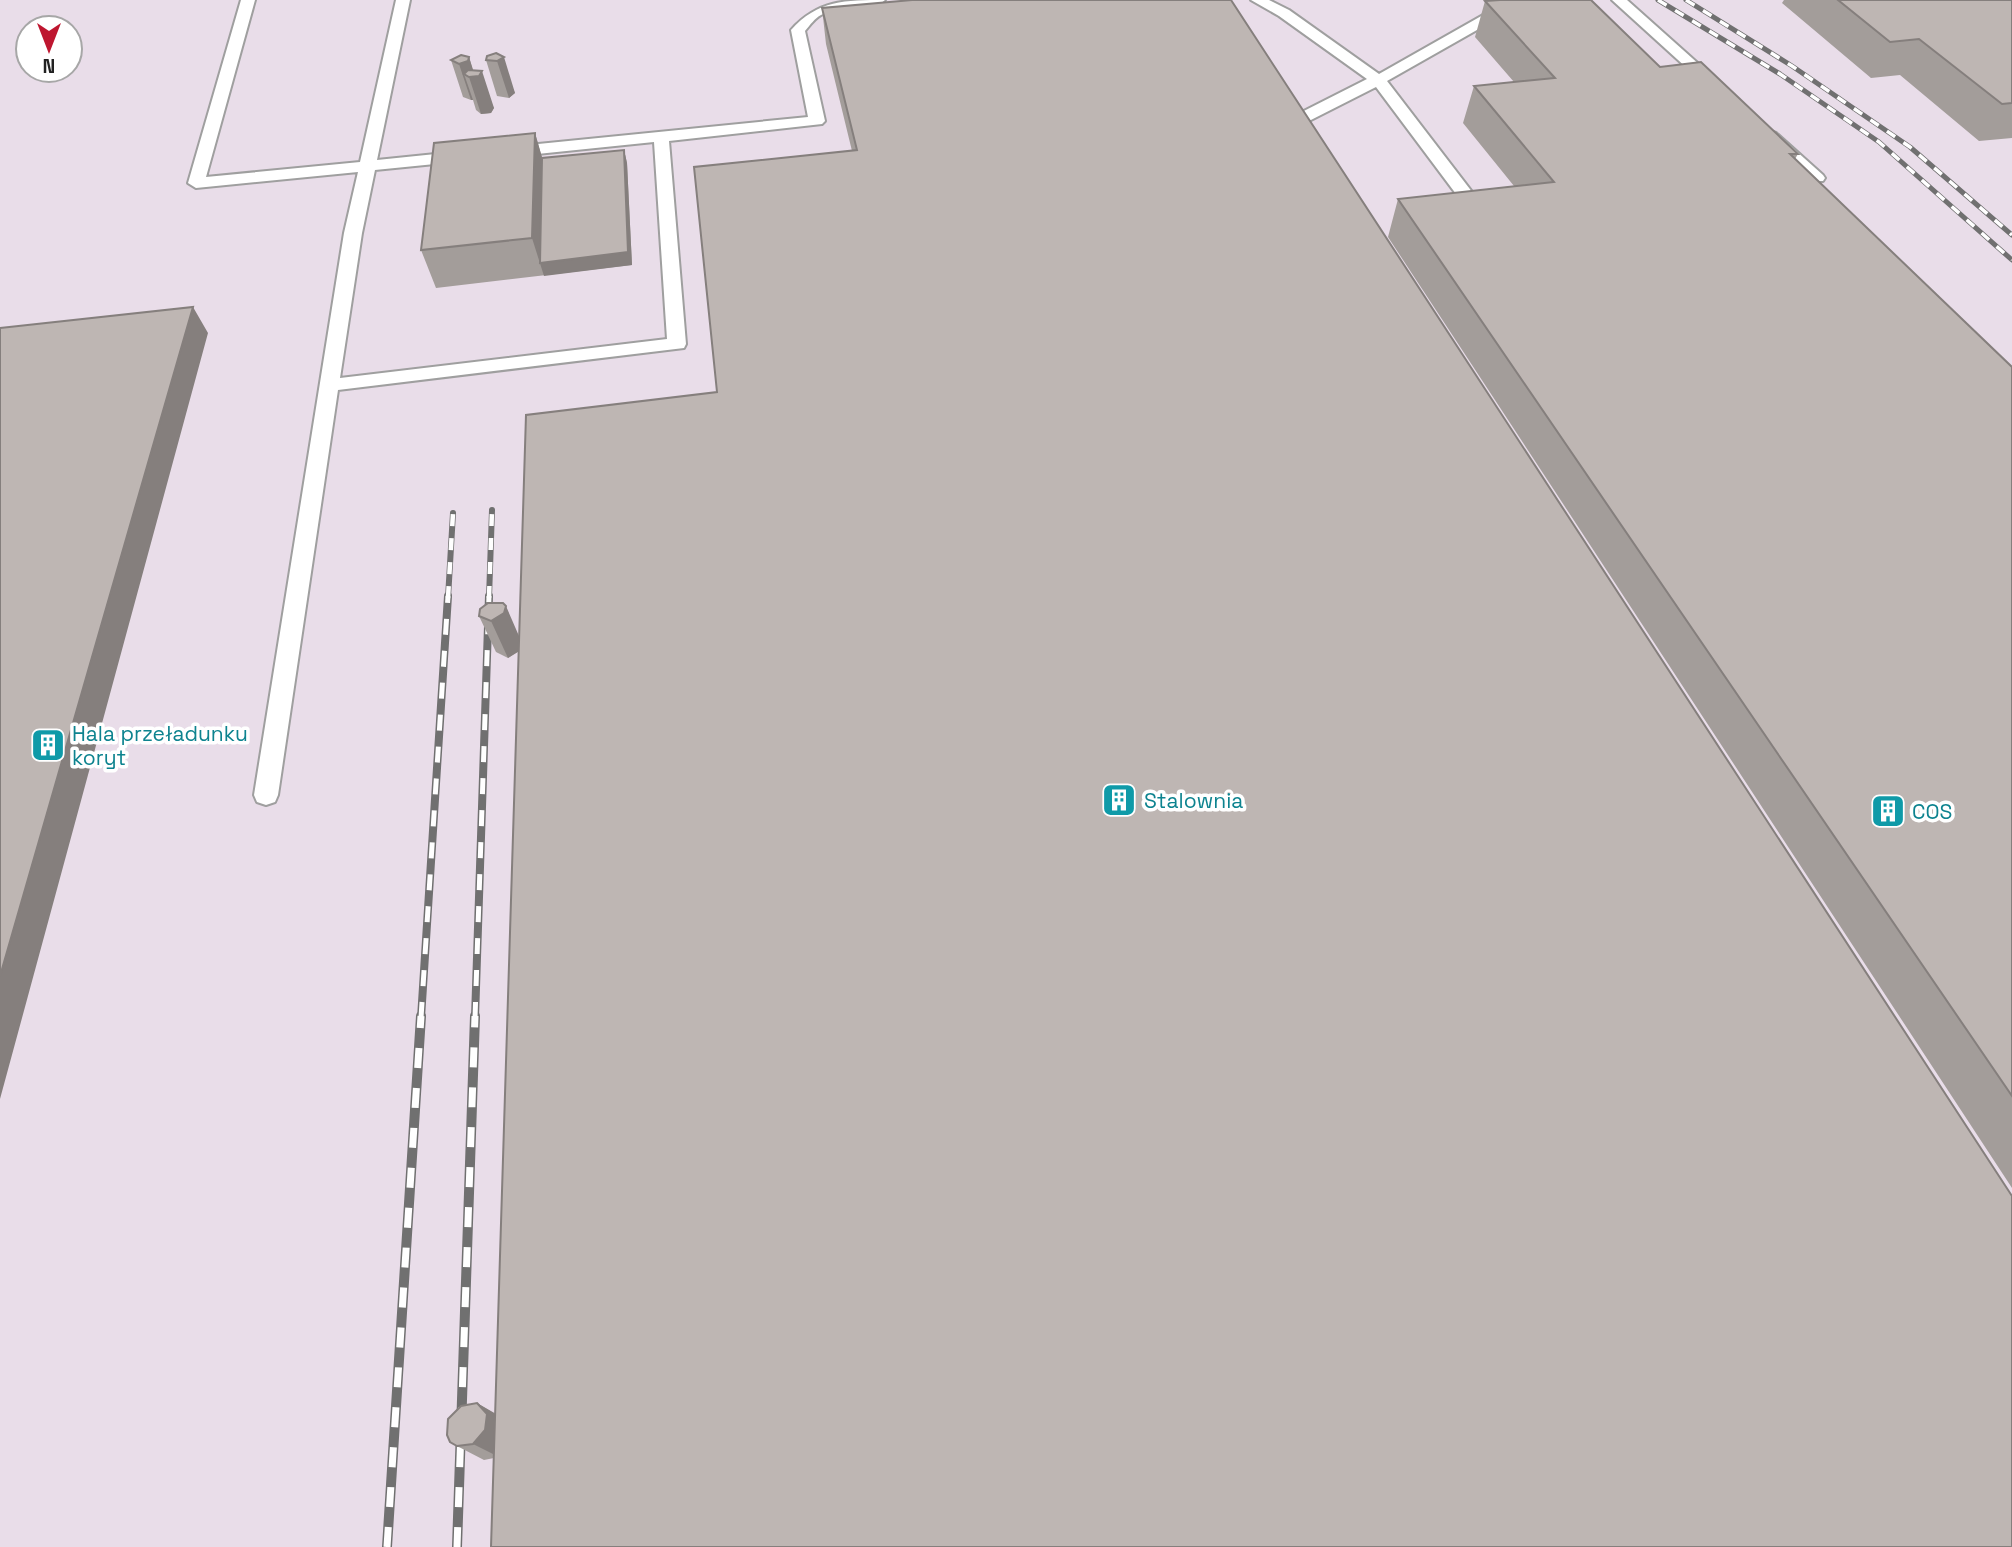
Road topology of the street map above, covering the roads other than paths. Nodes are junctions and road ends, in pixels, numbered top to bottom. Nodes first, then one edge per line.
1 (248, 0) edge
2 (403, 0) edge
3 (878, 0) edge
4 (1258, 0) edge
5 (1619, 0) edge
6 (1515, 1) edge
7 (1378, 80) junction
8 (1728, 98) edge
9 (1758, 125) edge
10 (661, 136) junction
11 (1317, 157) edge
12 (367, 166) junction
13 (1817, 178) edge
14 (1489, 226) edge
15 (329, 385) junction
16 (265, 795) dead end

1 - 12 lane
2 - 12 lane
3 - 10 lane
4 - 7 lane
5 - 8 lane
6 - 7 lane
7 - 11 lane
7 - 14 lane
9 - 13 lane
10 - 12 lane
10 - 15 lane
12 - 15 lane
15 - 16 lane

